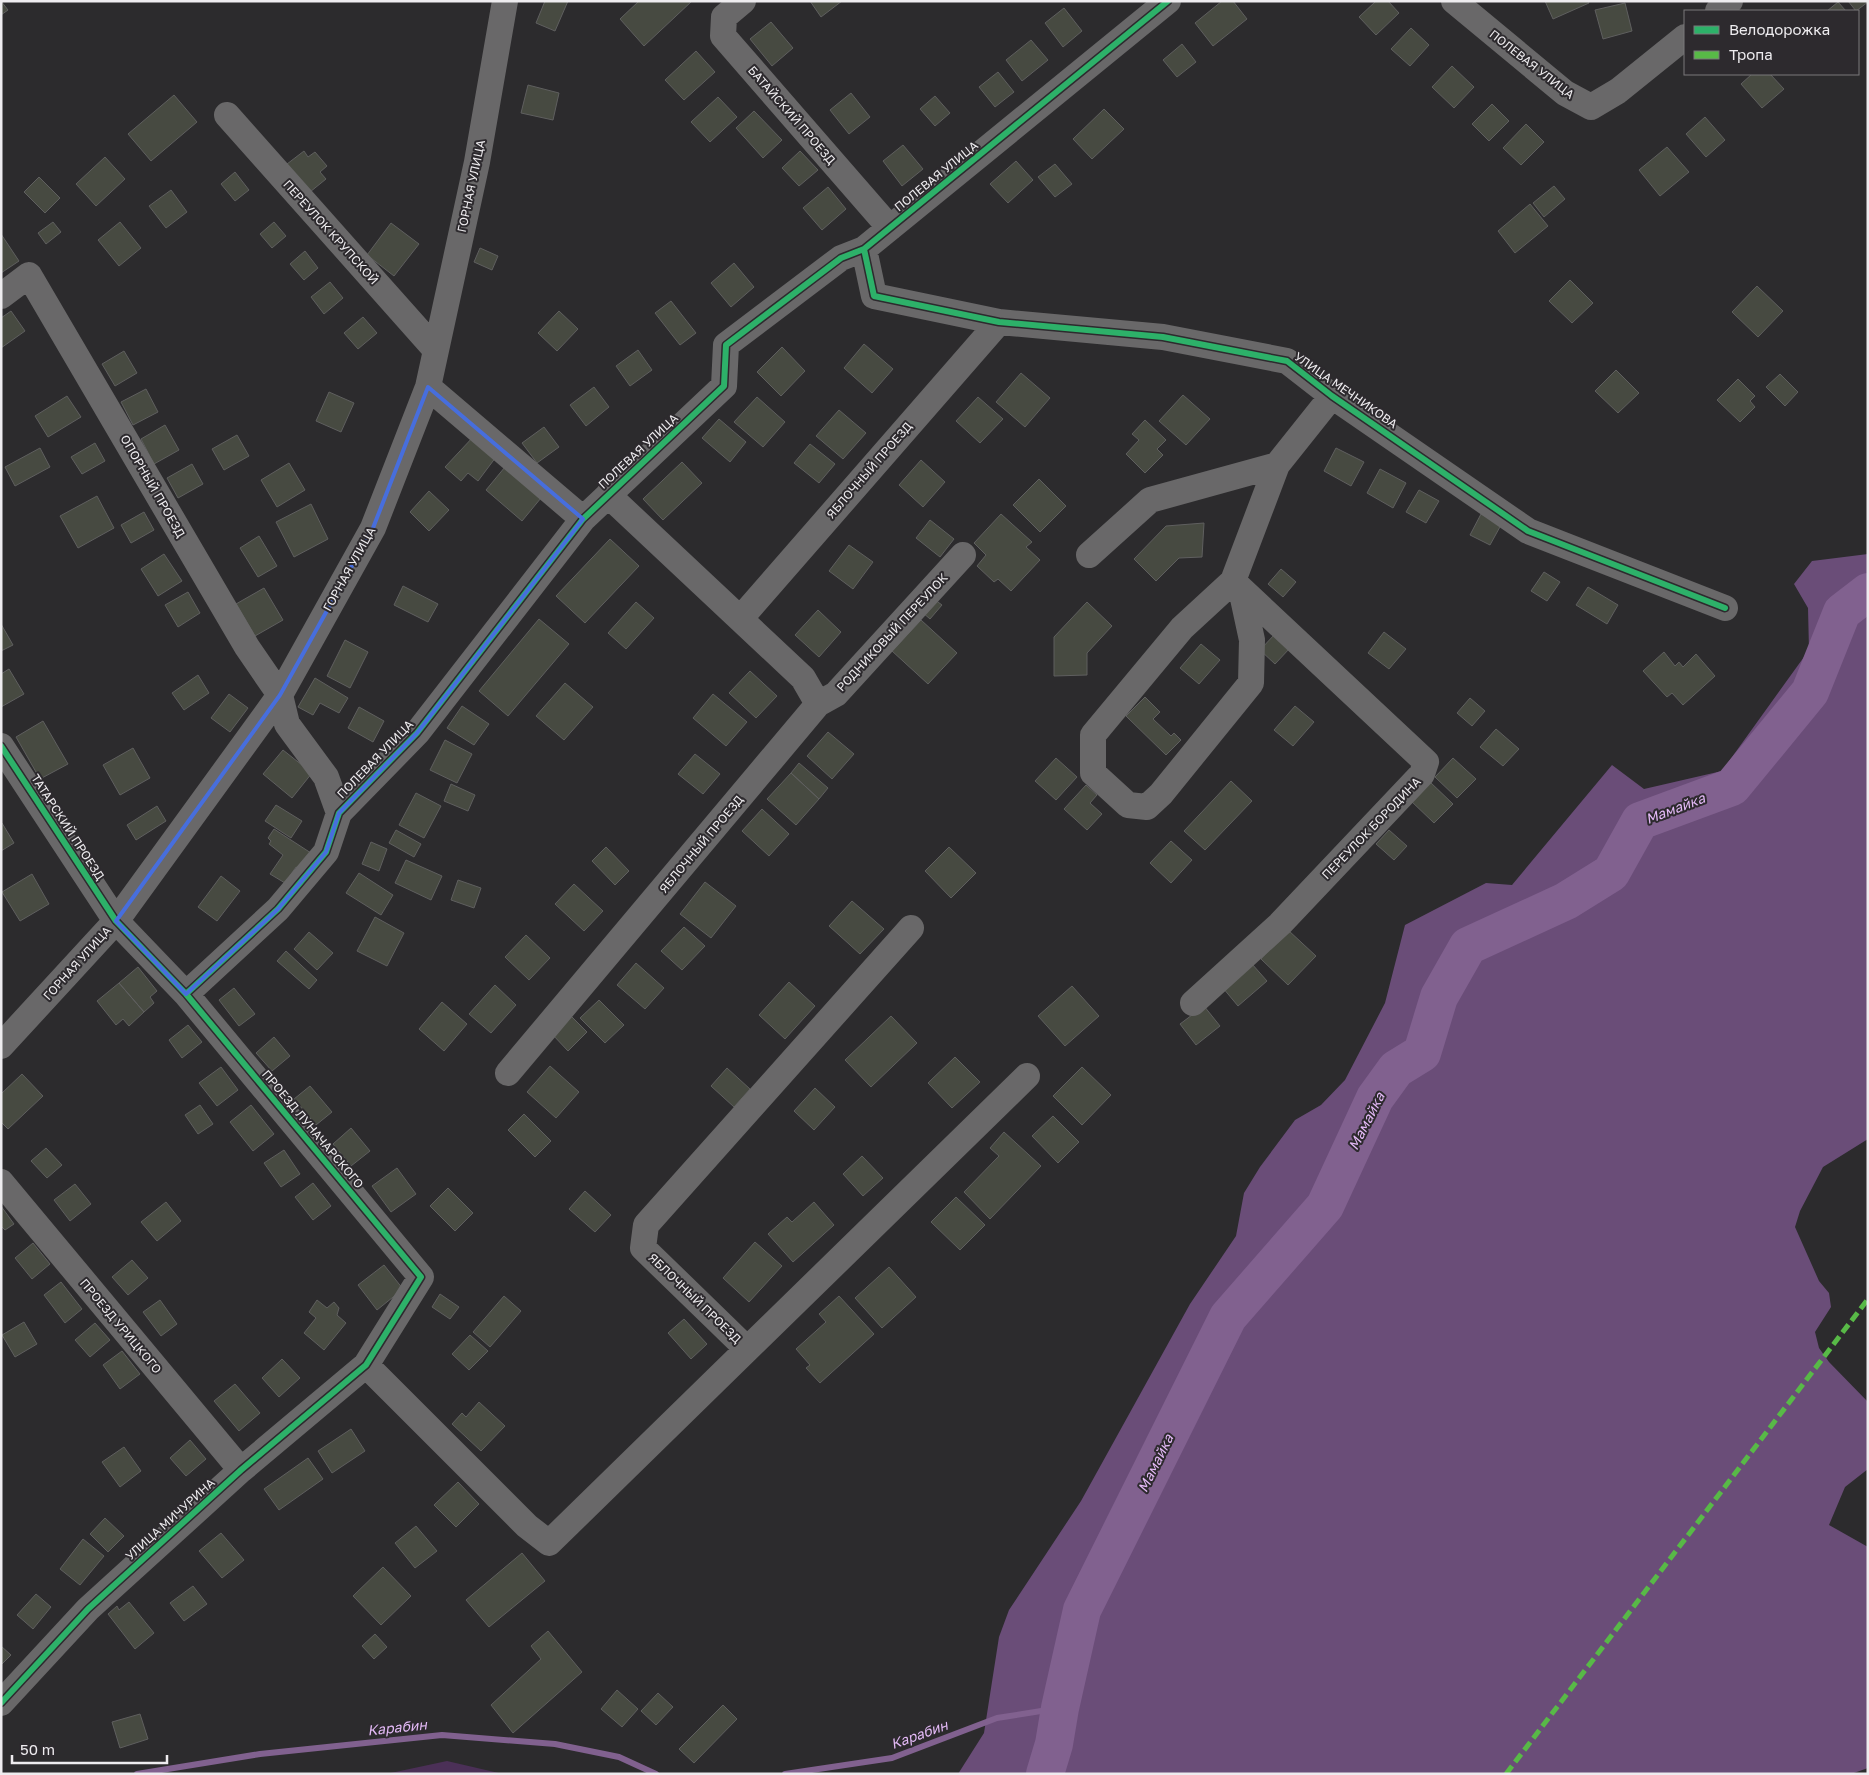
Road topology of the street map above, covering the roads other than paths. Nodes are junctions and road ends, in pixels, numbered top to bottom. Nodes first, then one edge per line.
1 (506, 1) edge
2 (743, 1) edge
3 (1168, 1) edge
4 (1454, 1) edge
5 (1730, 1) edge
6 (1719, 10) edge
7 (1684, 38) edge
8 (227, 116) dead end
9 (890, 228) junction
10 (864, 249) junction
11 (1, 296) edge
12 (999, 322) junction
13 (435, 349) junction
14 (428, 387) junction
15 (1332, 396) junction
16 (1277, 465) junction
17 (608, 495) junction
18 (583, 519) junction
19 (963, 555) dead end
20 (1090, 555) dead end
21 (1237, 585) junction
22 (1725, 608) dead end
23 (740, 618) junction
24 (280, 695) junction
25 (818, 704) junction
26 (1, 746) edge
27 (339, 813) junction
28 (116, 921) junction
29 (911, 928) dead end
30 (186, 994) junction
31 (1193, 1003) dead end
32 (1, 1046) edge
33 (508, 1072) dead end
34 (1028, 1076) dead end
35 (1, 1182) edge
36 (747, 1349) junction
37 (366, 1365) junction
38 (240, 1470) junction
39 (1, 1703) edge

1 - 13 street, ГОРНАЯ УЛИЦА
2 - 9 street, БАТАЙСКИЙ ПРОЕЗД
3 - 9 street, ПОЛЕВАЯ УЛИЦА
4 - 7 street, ПОЛЕВАЯ УЛИЦА
5 - 6 street
8 - 13 street, ПЕРЕУЛОК КРУПСКОЙ
9 - 10 street, ПОЛЕВАЯ УЛИЦА
10 - 12 street, УЛИЦА МЕЧНИКОВА
10 - 17 street, ПОЛЕВАЯ УЛИЦА
11 - 24 street, ОПОРНЫЙ ПРОЕЗД
12 - 15 street, УЛИЦА МЕЧНИКОВА
12 - 23 street, ЯБЛОЧНЫЙ ПРОЕЗД
13 - 14 street, ГОРНАЯ УЛИЦА
14 - 18 street
14 - 24 street, ГОРНАЯ УЛИЦА
15 - 16 street
15 - 22 street, УЛИЦА МЕЧНИКОВА
16 - 20 street
16 - 21 street
17 - 18 street, ПОЛЕВАЯ УЛИЦА
17 - 23 street
18 - 27 street, ПОЛЕВАЯ УЛИЦА
19 - 25 street, РОДНИКОВЫЙ ПЕРЕУЛОК
21 - 21 street
21 - 31 street, ПЕРЕУЛОК БОРОДИНА
23 - 25 street
24 - 27 street
24 - 28 street, ГОРНАЯ УЛИЦА
25 - 33 street, ЯБЛОЧНЫЙ ПРОЕЗД
26 - 28 street, ТАТАРСКИЙ ПРОЕЗД
27 - 30 street, ПОЛЕВАЯ УЛИЦА
28 - 30 street, ПРОЕЗД ЛУНАЧАРСКОГО
28 - 32 street, ГОРНАЯ УЛИЦА
29 - 36 street, ЯБЛОЧНЫЙ ПРОЕЗД
30 - 37 street, ПРОЕЗД ЛУНАЧАРСКОГО
34 - 36 street, ЯБЛОЧНЫЙ ПРОЕЗД
35 - 38 street, ПРОЕЗД УРИЦКОГО
36 - 37 street, ЯБЛОЧНЫЙ ПРОЕЗД
37 - 38 street, УЛИЦА МИЧУРИНА
38 - 39 street, УЛИЦА МИЧУРИНА

